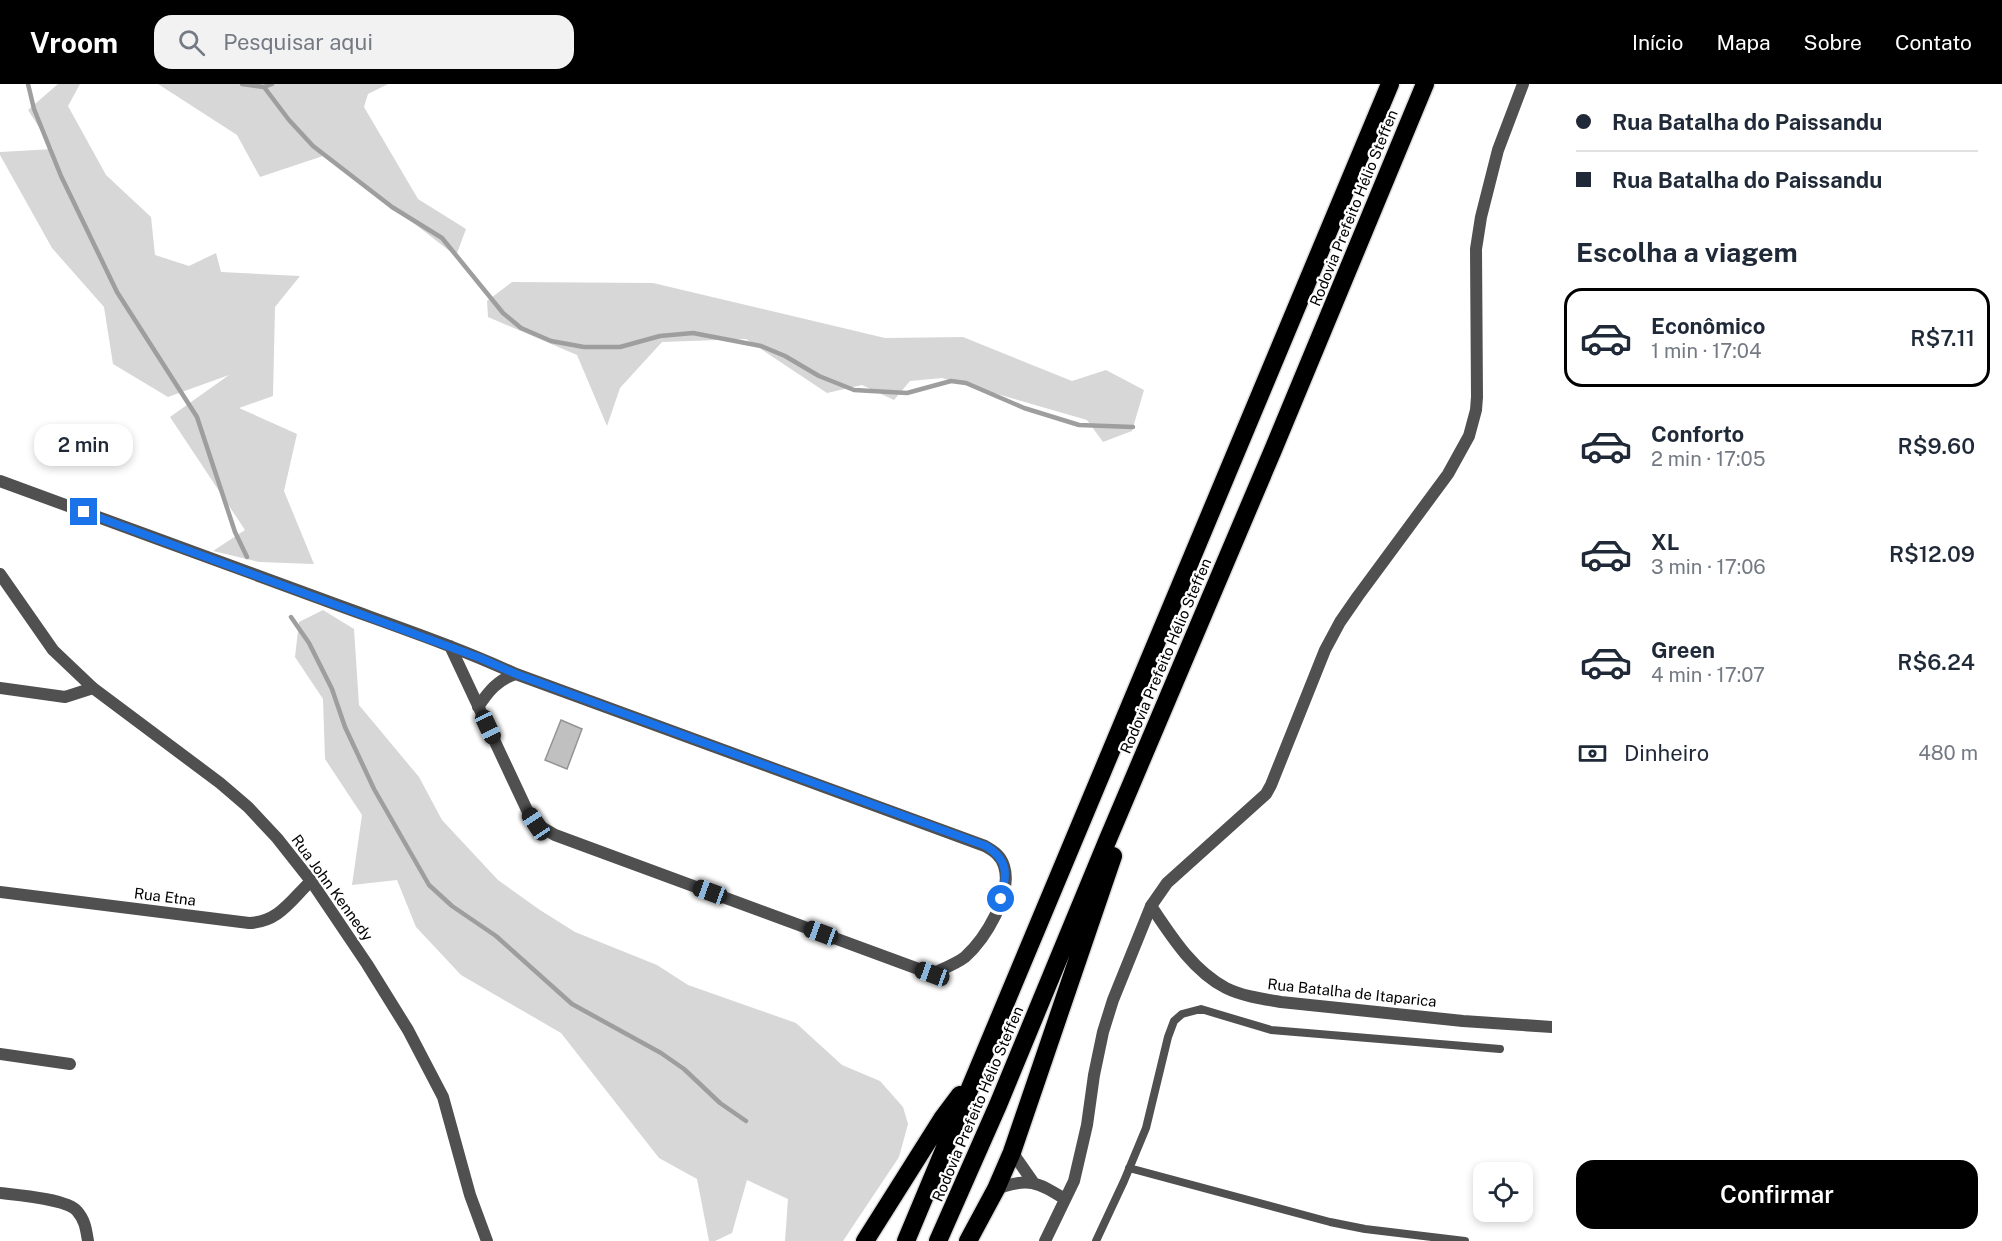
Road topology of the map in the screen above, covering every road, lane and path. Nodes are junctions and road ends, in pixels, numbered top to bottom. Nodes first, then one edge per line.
1 (1390, 84) edge
2 (1425, 84) edge
3 (1523, 84) edge
4 (0, 481) edge
5 (0, 574) edge
6 (450, 646) junction
7 (1180, 668) junction
8 (516, 674) junction
9 (0, 688) edge
10 (93, 688) junction
11 (478, 706) junction
12 (311, 881) junction
13 (0, 892) edge
14 (1151, 906) junction
15 (1552, 1027) edge
16 (1500, 1049) dead end
17 (0, 1054) edge
18 (70, 1064) dead end
19 (978, 1069) junction
20 (1012, 1152) junction
21 (1130, 1168) junction
22 (1033, 1182) junction
23 (996, 1189) junction
24 (0, 1193) edge
25 (1065, 1199) junction
26 (88, 1241) edge
27 (487, 1241) edge
28 (865, 1241) edge
29 (906, 1241) edge
30 (939, 1241) edge
31 (968, 1241) edge
32 (1045, 1241) edge
33 (1096, 1241) edge
34 (1465, 1241) edge

1 - 19 highway, Rodovia Prefeito Hélio Steffen
2 - 7 highway, Rodovia Prefeito Hélio Steffen
3 - 14 street
4 - 6 street
5 - 10 street, Rua John Kennedy
6 - 8 street
6 - 11 street
7 - 20 highway
7 - 30 highway, Rodovia Prefeito Hélio Steffen
8 - 11 street
8 - 11 street
9 - 10 street
10 - 12 street, Rua John Kennedy
12 - 13 street, Rua Etna
12 - 27 street, Rua John Kennedy
14 - 15 street, Rua Batalha de Itaparica
14 - 25 street
16 - 21 lane
17 - 18 street
19 - 28 highway
19 - 29 highway, Rodovia Prefeito Hélio Steffen
20 - 22 street
20 - 23 highway
21 - 33 lane
21 - 34 lane
22 - 23 street
22 - 25 street
23 - 31 highway
24 - 26 street
25 - 32 street

